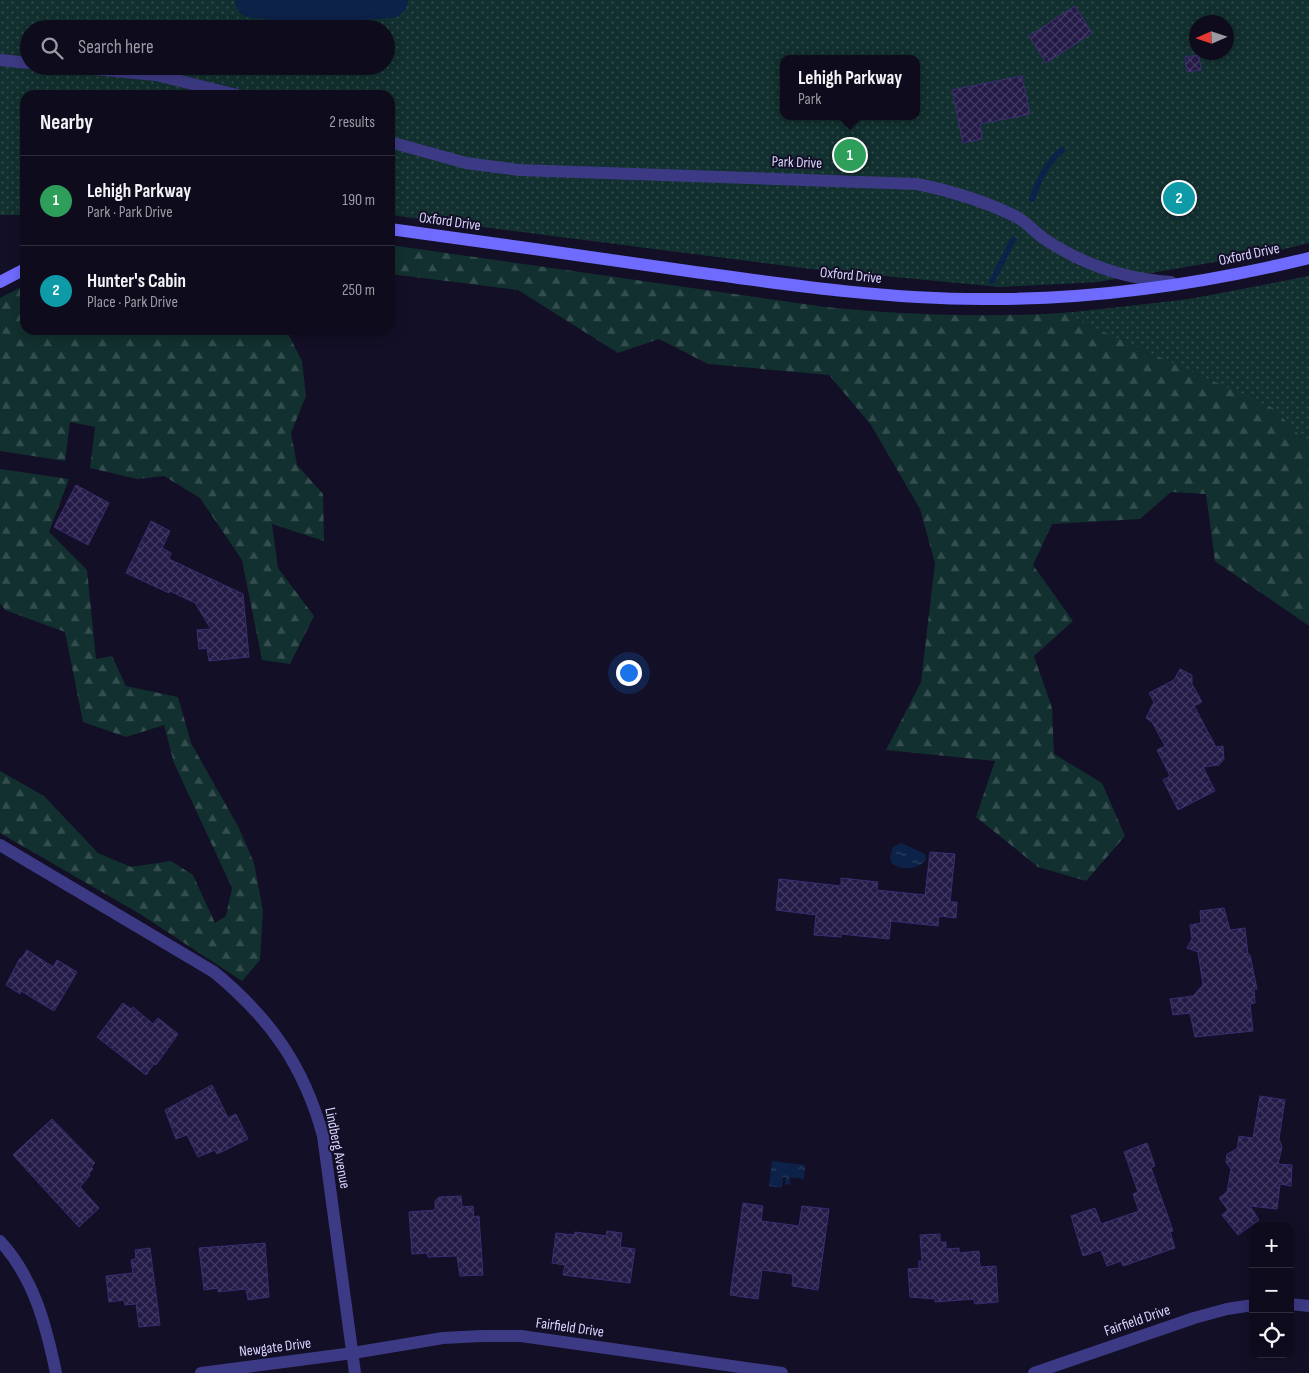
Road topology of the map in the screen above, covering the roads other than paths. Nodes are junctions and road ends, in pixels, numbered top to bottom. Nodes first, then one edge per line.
1 (0, 60) edge
2 (20, 62) edge
3 (156, 75) edge
4 (217, 90) edge
5 (395, 143) edge
6 (395, 230) edge
7 (1309, 258) edge
8 (20, 272) edge
9 (0, 282) edge
10 (1184, 284) junction
11 (0, 844) edge
12 (0, 1241) edge
13 (1294, 1304) edge
14 (1249, 1306) edge
15 (1309, 1306) edge
16 (353, 1353) junction
17 (56, 1373) edge
18 (201, 1373) edge
19 (356, 1373) edge
20 (782, 1373) edge
21 (1034, 1373) edge

1 - 2 street
3 - 4 street
5 - 10 street, Park Drive
6 - 10 main road, Oxford Drive
7 - 10 main road, Oxford Drive
8 - 9 main road
11 - 16 street, Lindberg Avenue
12 - 17 street
13 - 15 street
14 - 21 street, Fairfield Drive
16 - 18 street, Newgate Drive
16 - 19 street, Lindberg Avenue
16 - 20 street, Fairfield Drive

